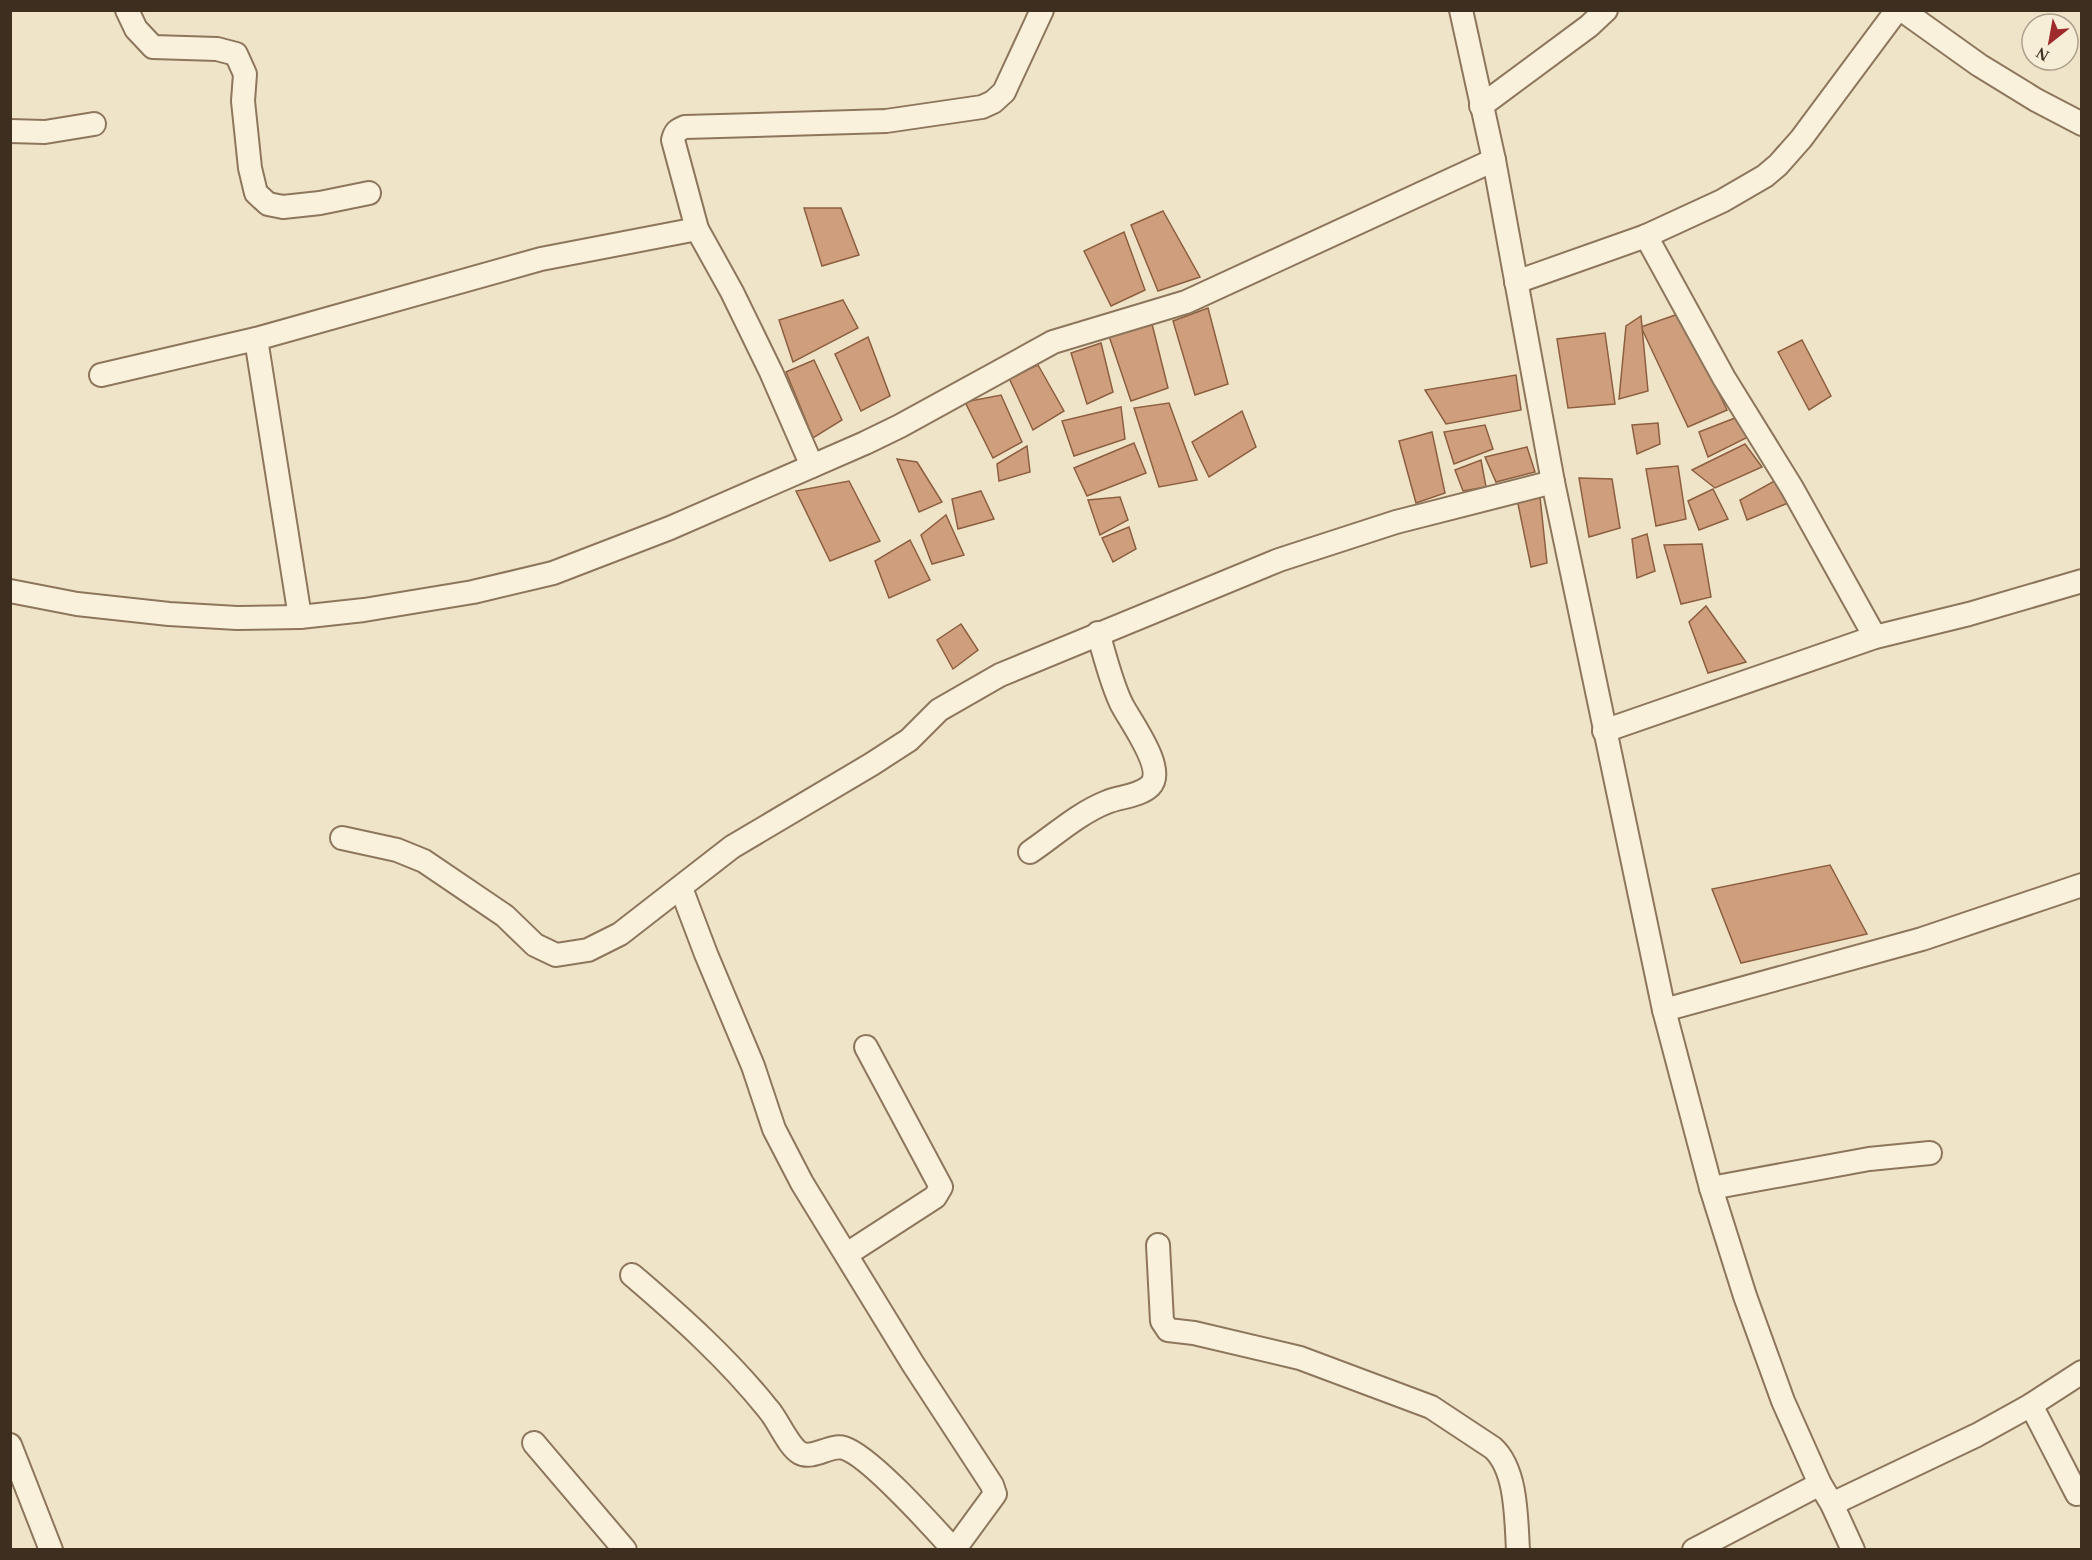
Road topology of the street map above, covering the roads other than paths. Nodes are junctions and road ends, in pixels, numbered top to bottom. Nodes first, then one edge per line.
1 (127, 10) edge
2 (1042, 10) edge
3 (1461, 10) edge
4 (1606, 10) edge
5 (1897, 10) edge
6 (1902, 10) edge
7 (1481, 106) junction
8 (94, 123) dead end
9 (2082, 124) edge
10 (10, 131) edge
11 (1494, 160) junction
12 (369, 193) dead end
13 (697, 228) junction
14 (1646, 236) junction
15 (1516, 282) junction
16 (256, 339) junction
17 (100, 375) dead end
18 (812, 466) junction
19 (1553, 482) junction
20 (2082, 581) edge
21 (10, 591) edge
22 (300, 617) junction
23 (1098, 633) junction
24 (1875, 637) junction
25 (1604, 731) junction
26 (342, 838) dead end
27 (1030, 852) dead end
28 (2082, 885) edge
29 (681, 888) junction
30 (1664, 1010) junction
31 (866, 1047) dead end
32 (1930, 1153) dead end
33 (1711, 1188) junction
34 (1158, 1245) dead end
35 (847, 1254) junction
36 (632, 1275) dead end
37 (2082, 1372) edge
38 (2031, 1405) junction
39 (534, 1443) dead end
40 (10, 1445) edge
41 (1820, 1484) junction
42 (2078, 1494) dead end
43 (1832, 1504) junction
44 (51, 1550) edge
45 (625, 1550) edge
46 (954, 1550) edge
47 (1518, 1550) edge
48 (1694, 1550) edge
49 (1853, 1550) edge

1 - 12 street
2 - 13 street
3 - 7 street
4 - 7 street
5 - 14 street
6 - 9 street
7 - 11 street
8 - 10 street
11 - 15 street
11 - 18 street
13 - 16 street
13 - 18 street
14 - 15 street
14 - 24 street
15 - 19 street
16 - 17 street
16 - 22 street
18 - 22 street
19 - 23 street
19 - 25 street
20 - 24 street
21 - 22 street
23 - 27 street
23 - 29 street
24 - 25 street
25 - 30 street
26 - 29 street
28 - 30 street
29 - 35 street
30 - 33 street
31 - 35 street
32 - 33 street
33 - 41 street
34 - 47 street
35 - 46 street
36 - 46 street
37 - 38 street
38 - 42 street
38 - 43 street
39 - 45 street
40 - 44 street
41 - 43 street
41 - 48 street
43 - 49 street

